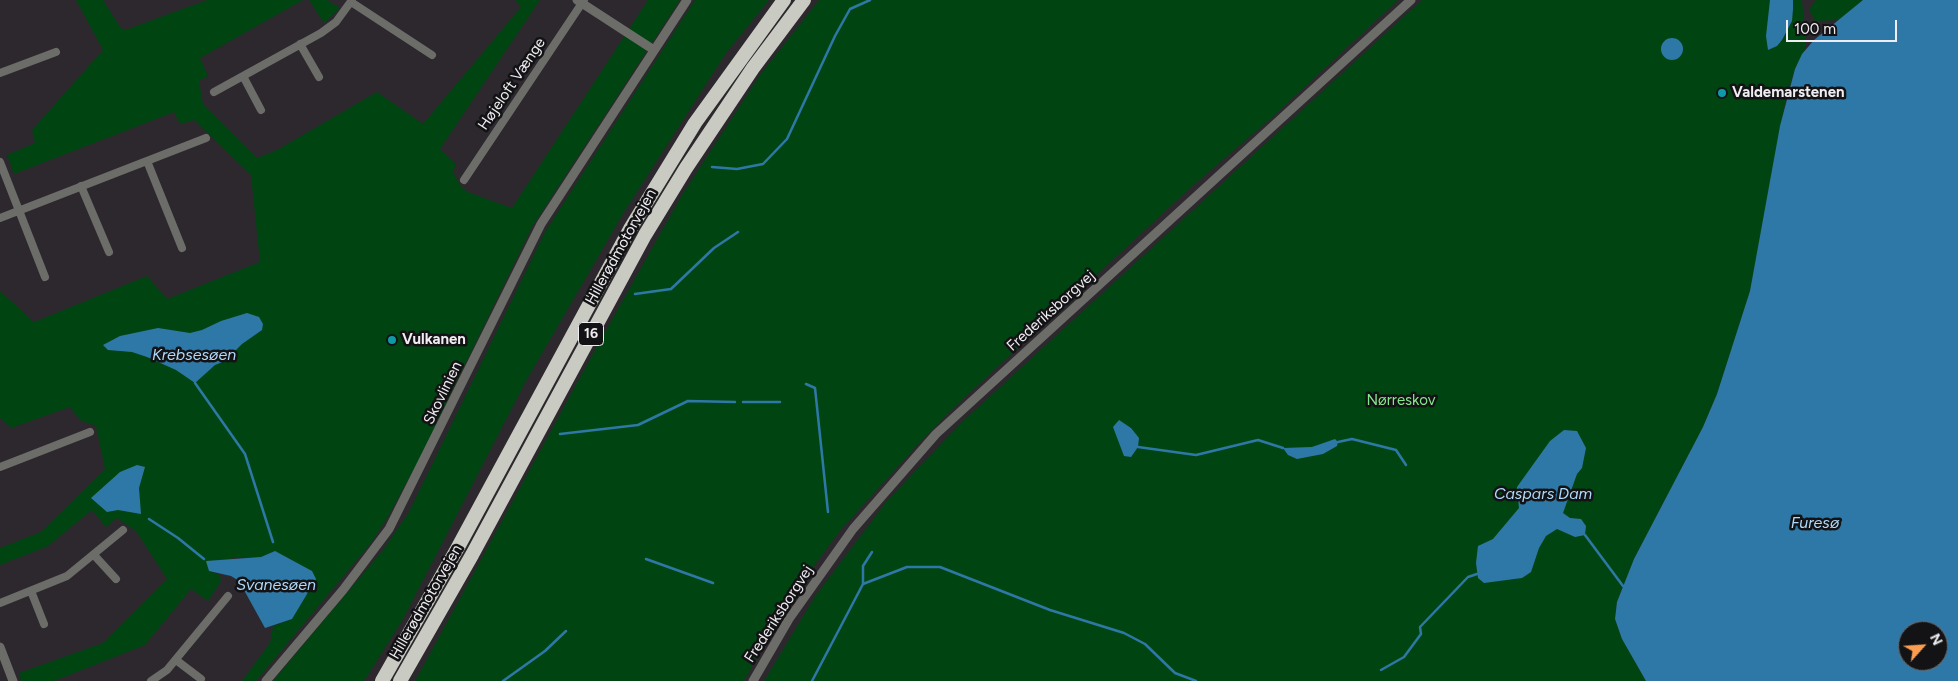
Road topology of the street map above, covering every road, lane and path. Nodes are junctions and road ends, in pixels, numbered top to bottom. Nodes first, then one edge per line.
1 (687, 0) edge
2 (784, 0) edge
3 (804, 0) edge
4 (1411, 0) edge
5 (352, 1) edge
6 (581, 1) edge
7 (300, 44) junction
8 (654, 50) junction
9 (56, 52) dead end
10 (432, 54) dead end
11 (0, 73) edge
12 (243, 76) junction
13 (319, 77) dead end
14 (214, 92) dead end
15 (261, 110) dead end
16 (206, 138) dead end
17 (147, 160) junction
18 (0, 162) edge
19 (464, 180) dead end
20 (80, 186) junction
21 (20, 210) junction
22 (0, 218) edge
23 (182, 248) dead end
24 (109, 252) dead end
25 (45, 276) dead end
26 (90, 432) dead end
27 (0, 467) edge
28 (123, 530) dead end
29 (94, 555) junction
30 (116, 579) dead end
31 (31, 591) junction
32 (228, 596) dead end
33 (0, 603) edge
34 (44, 624) dead end
35 (0, 647) edge
36 (176, 660) junction
37 (201, 680) dead end
38 (13, 681) edge
39 (151, 681) edge
40 (266, 681) edge
41 (382, 681) edge
42 (400, 681) edge
43 (753, 681) edge

1 - 8 street, Skovlinien
2 - 41 highway, Hillerødmotorvejen / 16
3 - 42 highway, Hillerødmotorvejen / 16
4 - 43 street, Frederiksborgvej
5 - 7 street
5 - 10 street
6 - 8 street, Højeloft Vænge
6 - 19 street, Højeloft Vænge
7 - 12 street
7 - 13 street
8 - 40 street, Skovlinien
9 - 11 street
12 - 14 street
12 - 15 street
16 - 17 street
17 - 20 street
17 - 23 street
18 - 21 street
20 - 21 street
20 - 24 street
21 - 22 street
21 - 25 street
26 - 27 street
28 - 29 street
29 - 30 street
29 - 31 street
31 - 33 street
31 - 34 street
32 - 36 street
35 - 38 street
36 - 37 street
36 - 39 street

